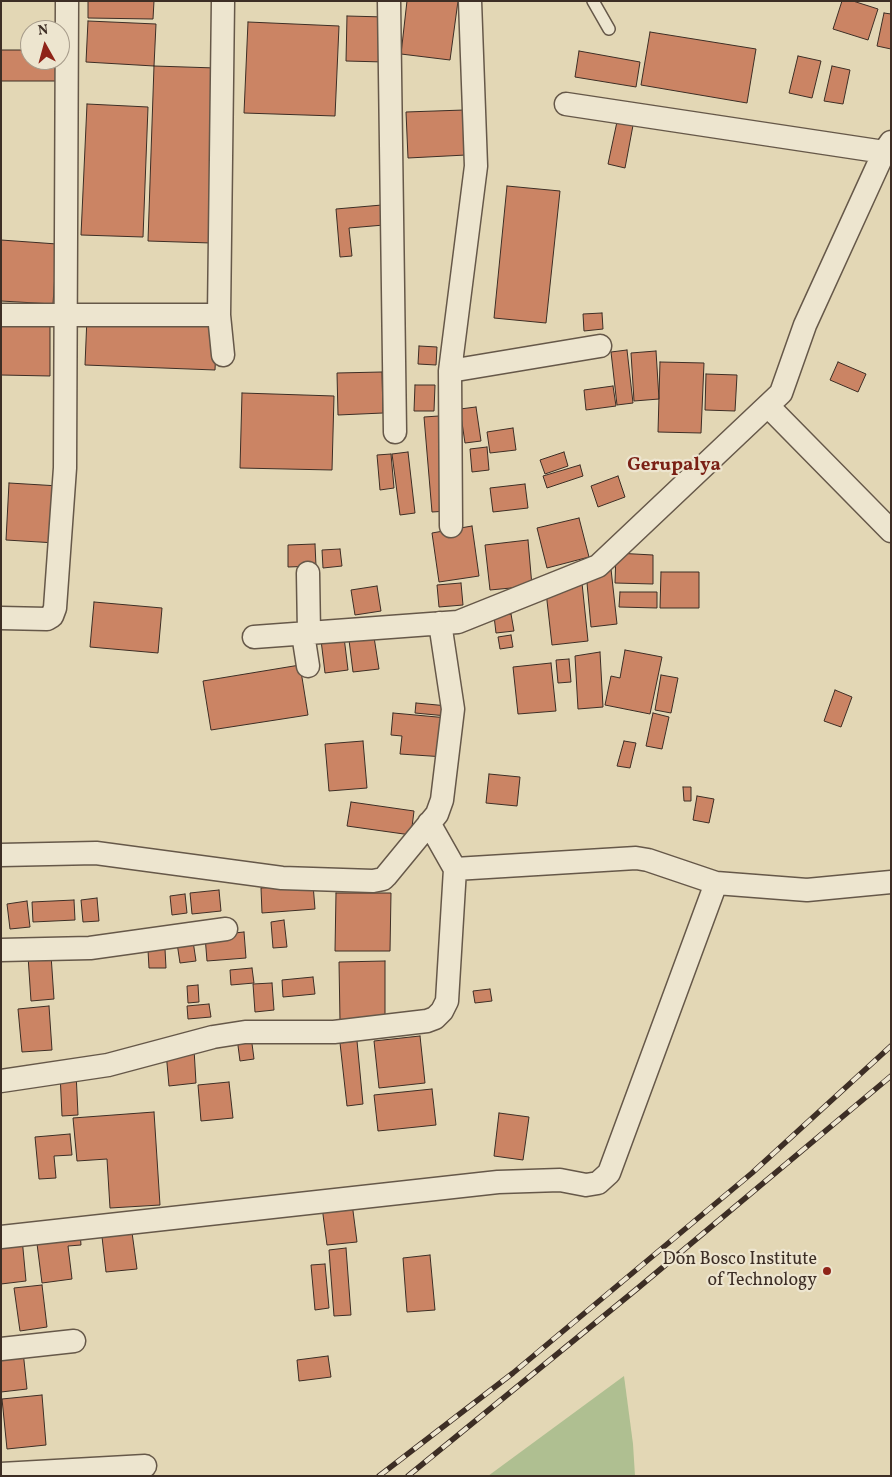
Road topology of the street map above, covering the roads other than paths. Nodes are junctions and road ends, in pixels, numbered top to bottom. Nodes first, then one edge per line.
1 (66, 1) edge
2 (223, 1) edge
3 (389, 1) edge
4 (470, 1) edge
5 (593, 1) edge
6 (609, 29) dead end
7 (566, 104) dead end
8 (888, 147) edge
9 (1, 315) edge
10 (219, 315) junction
11 (65, 316) junction
12 (600, 346) dead end
13 (223, 355) dead end
14 (450, 371) junction
15 (768, 406) junction
16 (395, 432) dead end
17 (451, 526) dead end
18 (891, 531) edge
19 (308, 573) dead end
20 (1, 618) edge
21 (440, 624) junction
22 (306, 633) junction
23 (254, 637) dead end
24 (308, 666) dead end
25 (429, 823) junction
26 (1, 856) edge
27 (455, 869) junction
28 (891, 882) edge
29 (716, 883) junction
30 (226, 929) dead end
31 (1, 950) edge
32 (1, 1081) edge
33 (1, 1237) edge
34 (74, 1341) dead end
35 (1, 1349) edge
36 (145, 1466) dead end
37 (1, 1474) edge

1 - 11 street
2 - 10 street
3 - 16 street
4 - 14 street
5 - 6 lane
7 - 8 street
8 - 15 street
9 - 11 street
10 - 11 street
10 - 13 street
11 - 20 street
12 - 14 street
14 - 17 street
15 - 18 street
15 - 21 street
19 - 22 street
21 - 22 street
21 - 25 street
22 - 23 street
22 - 24 street
25 - 26 street
25 - 27 street
27 - 29 street
27 - 32 street
28 - 29 street
29 - 33 street
30 - 31 street
34 - 35 street
36 - 37 street

